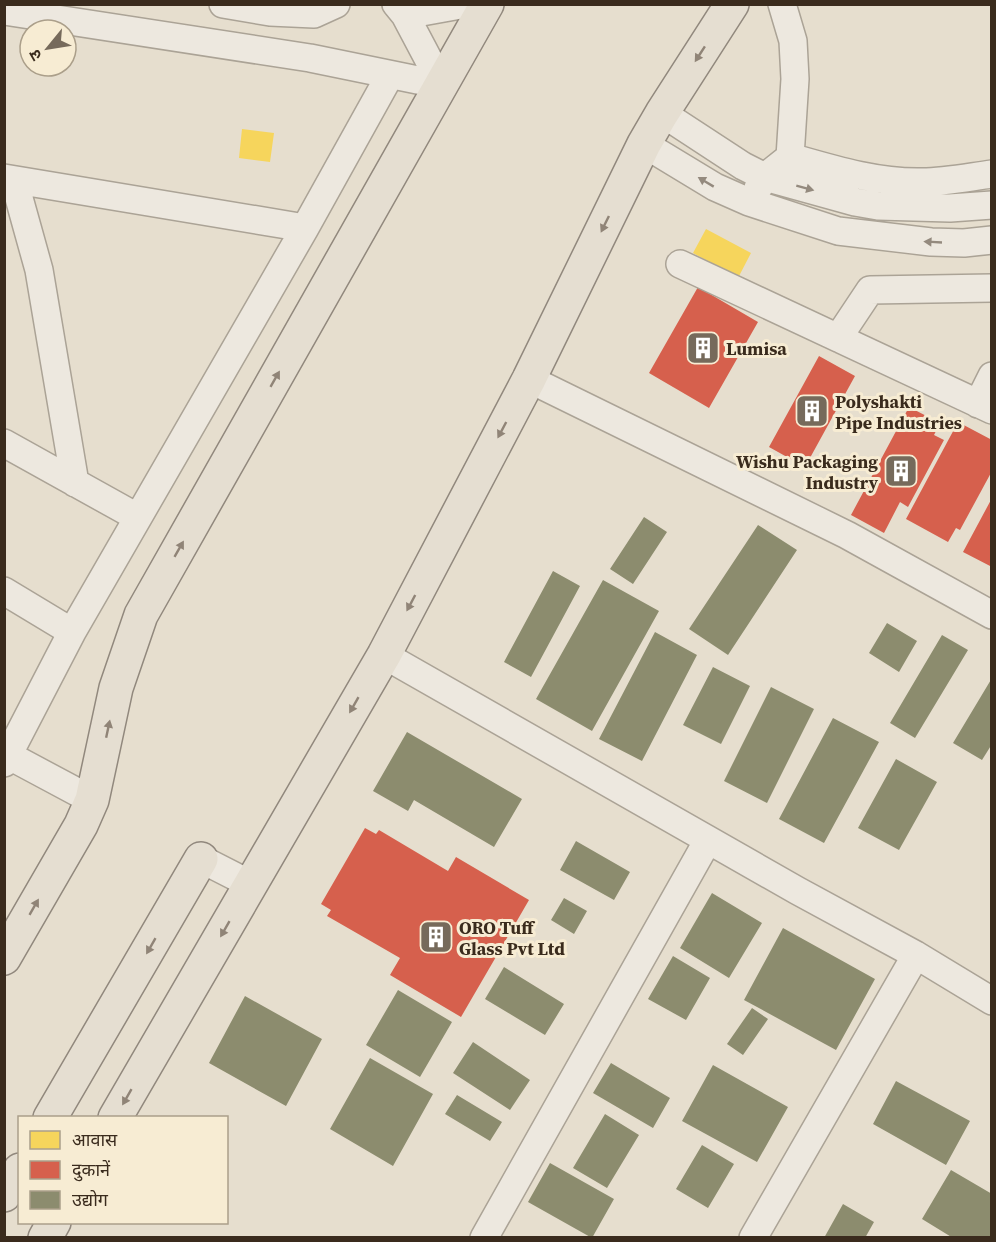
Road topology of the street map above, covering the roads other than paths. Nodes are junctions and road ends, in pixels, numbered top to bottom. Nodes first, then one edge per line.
1 (223, 4) edge
2 (336, 4) edge
3 (466, 4) edge
4 (487, 4) edge
5 (732, 4) edge
6 (782, 4) edge
7 (401, 10) edge
8 (7, 17) edge
9 (390, 75) junction
10 (442, 85) junction
11 (662, 113) junction
12 (644, 144) junction
13 (790, 157) junction
14 (992, 174) edge
15 (765, 177) junction
16 (9, 179) edge
17 (749, 202) junction
18 (992, 205) edge
19 (305, 228) junction
20 (992, 240) edge
21 (680, 264) dead end
22 (992, 288) edge
23 (838, 338) junction
24 (992, 376) edge
25 (529, 379) junction
26 (985, 407) edge
27 (4, 443) edge
28 (75, 483) junction
29 (137, 517) junction
30 (4, 591) edge
31 (992, 615) edge
32 (72, 632) junction
33 (384, 655) junction
34 (6, 757) edge
35 (92, 800) junction
36 (708, 840) junction
37 (201, 859) joint
38 (250, 884) junction
39 (916, 956) junction
40 (4, 958) edge
41 (992, 1001) edge
42 (51, 1116) edge
43 (116, 1116) edge
44 (18, 1173) edge
45 (4, 1195) edge
46 (53, 1224) edge
47 (45, 1238) edge
48 (484, 1238) edge
49 (753, 1238) edge

1 - 2 street
3 - 7 street
4 - 10 main road
5 -> 11 main road
6 - 13 street
7 - 10 street
8 - 9 street
9 - 10 street
9 - 19 street
35 -> 10 main road
11 - 12 main road
11 - 15 street
17 -> 12 street
12 -> 25 main road
13 - 14 street
13 - 15 street
15 - 17 street
15 -> 18 street
16 - 19 street
16 - 28 street
20 -> 17 street
19 - 29 street
21 - 23 street
22 - 23 street
23 - 26 street
24 - 26 street
25 - 31 street
25 -> 33 main road
27 - 28 street
28 - 29 street
29 - 32 street
30 - 32 street
32 - 34 street
33 - 36 street
33 -> 38 main road
34 - 35 street
40 -> 35 main road
36 - 39 street
36 - 48 street
37 - 38 street
37 -> 42 main road
38 -> 43 main road
39 - 41 street
39 - 49 street
44 - 45 main road
46 - 47 main road

